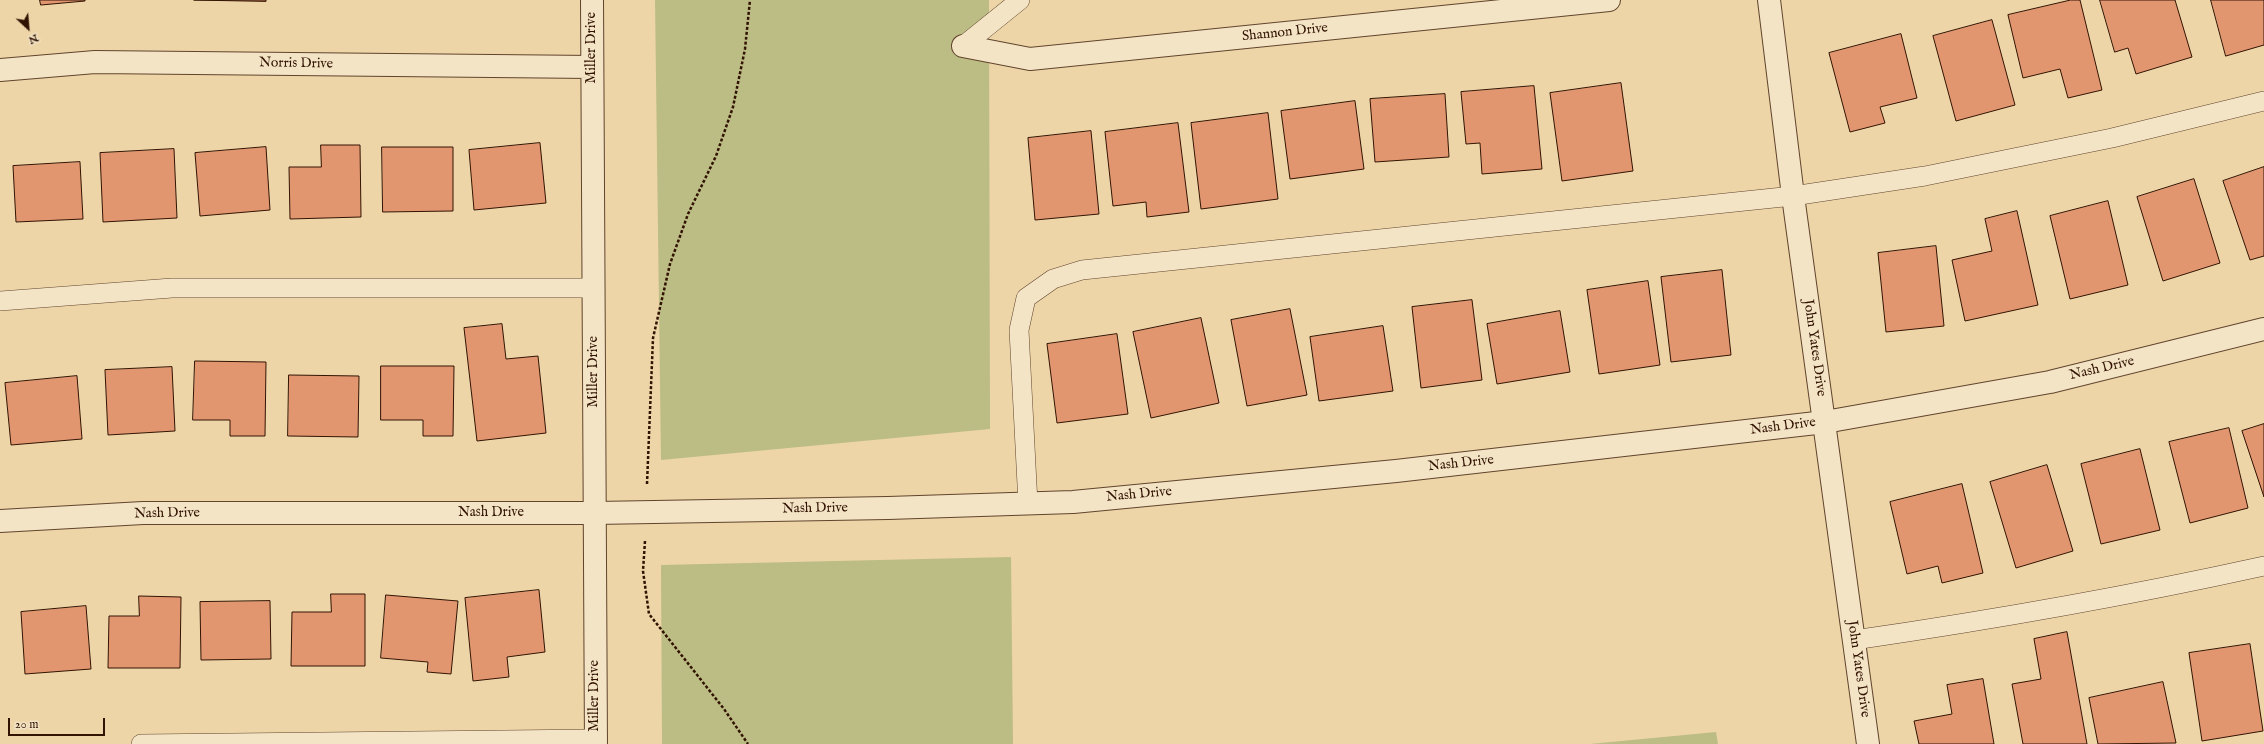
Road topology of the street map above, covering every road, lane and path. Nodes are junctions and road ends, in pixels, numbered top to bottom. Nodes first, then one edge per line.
1 (592, 0) edge
2 (750, 0) edge
3 (1020, 0) edge
4 (1609, 0) edge
5 (1769, 0) edge
6 (963, 46) joint
7 (592, 67) junction
8 (0, 70) edge
9 (2264, 102) edge
10 (1793, 196) junction
11 (594, 288) junction
12 (0, 301) edge
13 (2264, 329) edge
14 (1825, 422) junction
15 (1028, 504) junction
16 (646, 512) junction
17 (595, 513) junction
18 (0, 521) edge
19 (2264, 566) edge
20 (1854, 640) junction
21 (596, 741) edge
22 (141, 744) edge
23 (748, 744) edge
24 (1868, 744) edge

1 - 7 street, Miller Drive
2 - 16 path
3 - 6 lane
4 - 6 street, Shannon Drive
5 - 10 street, John Yates Drive
7 - 8 street, Norris Drive
7 - 11 street, Miller Drive
9 - 10 lane
10 - 14 street, John Yates Drive
10 - 15 lane
11 - 12 lane
11 - 17 street, Miller Drive
13 - 14 street, Nash Drive
14 - 15 street, Nash Drive
14 - 20 street, John Yates Drive
15 - 16 street, Nash Drive
16 - 17 street, Nash Drive
16 - 23 path
17 - 18 street, Nash Drive
17 - 21 street, Miller Drive
19 - 20 lane
20 - 24 street, John Yates Drive
21 - 22 lane

